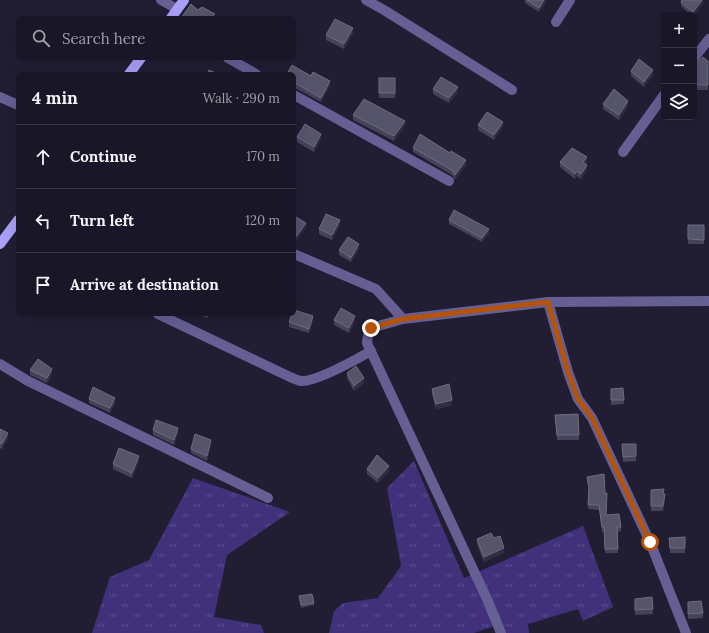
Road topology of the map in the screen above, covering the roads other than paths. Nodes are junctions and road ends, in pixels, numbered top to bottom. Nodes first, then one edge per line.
1 (160, 0) edge
2 (184, 0) edge
3 (366, 0) edge
4 (570, 0) edge
5 (177, 9) junction
6 (172, 16) edge
7 (556, 22) dead end
8 (709, 39) edge
9 (697, 54) edge
10 (140, 60) edge
11 (232, 60) edge
12 (130, 72) edge
13 (252, 72) edge
14 (512, 90) dead end
15 (296, 96) edge
16 (0, 97) edge
17 (661, 99) edge
18 (16, 104) edge
19 (623, 152) dead end
20 (449, 181) dead end
21 (16, 223) edge
22 (0, 244) edge
23 (296, 255) edge
24 (709, 301) edge
25 (548, 302) junction
26 (162, 316) edge
27 (403, 319) junction
28 (371, 351) junction
29 (0, 364) edge
30 (268, 498) dead end
31 (501, 633) edge
32 (686, 633) edge

1 - 5 street
2 - 5 main road
3 - 14 street
4 - 7 street
5 - 6 main road
8 - 9 street
10 - 12 main road
11 - 13 street
15 - 20 street
16 - 18 street
17 - 19 street
21 - 22 main road
23 - 27 street
24 - 25 street
25 - 27 street
25 - 32 street
26 - 28 street
27 - 28 street
28 - 31 street
29 - 30 street

